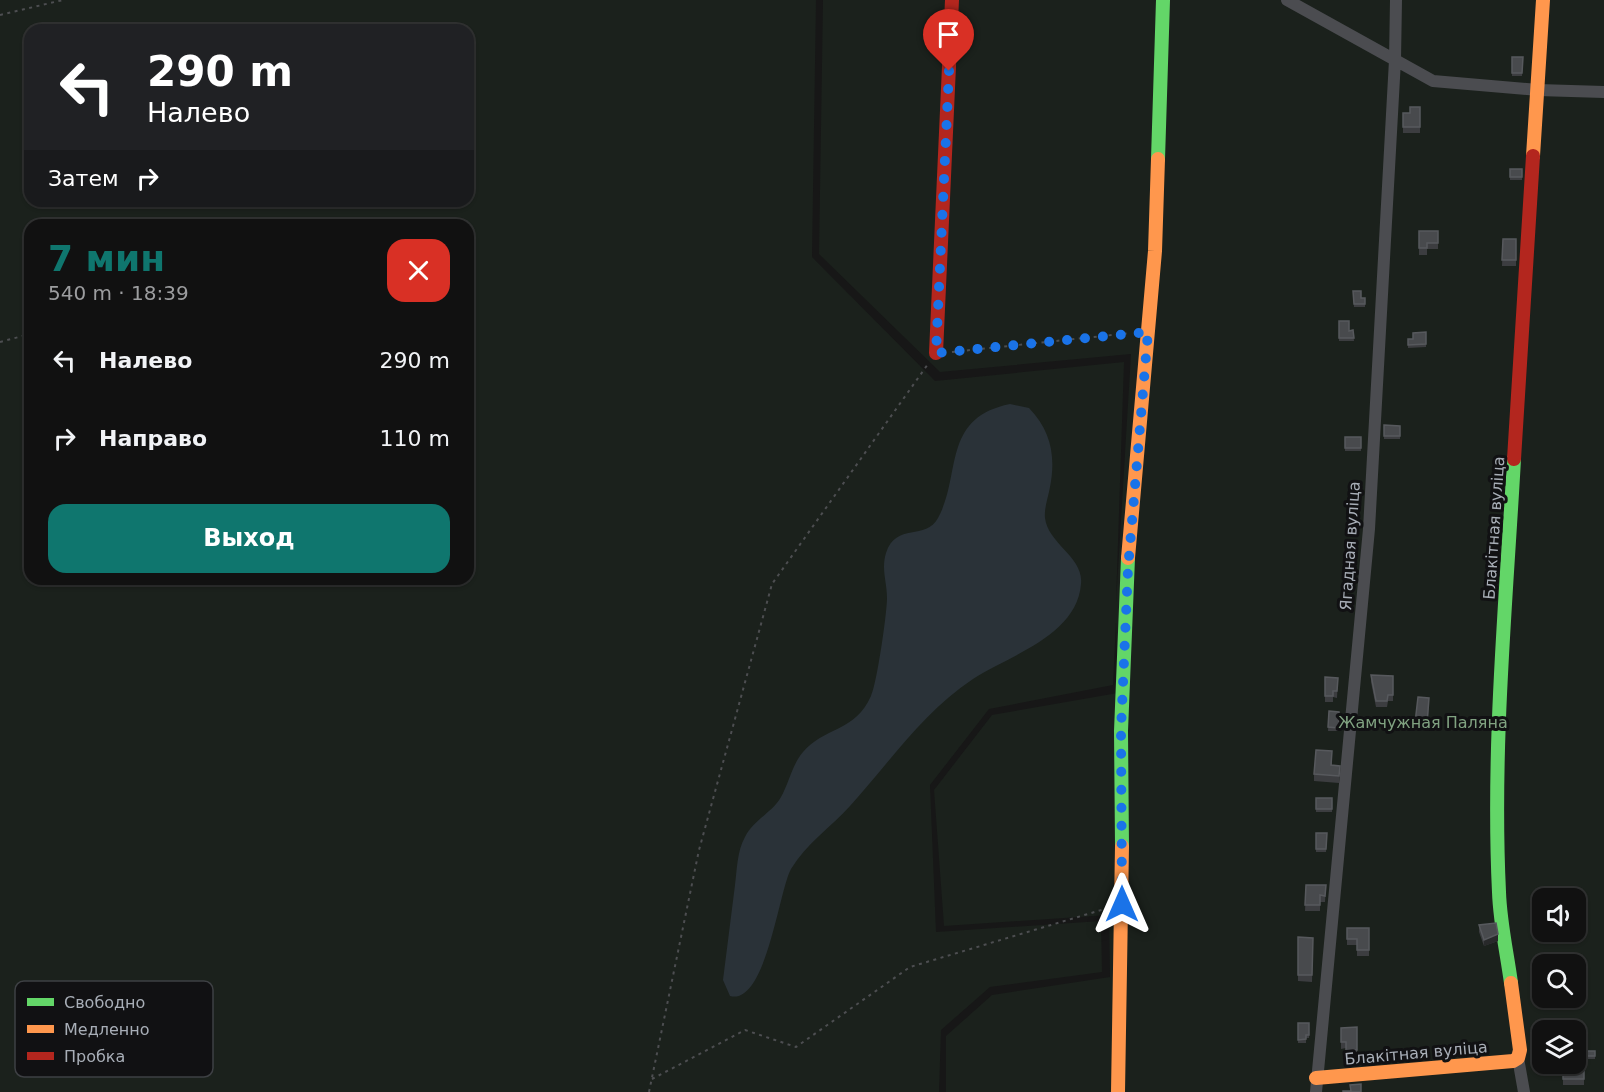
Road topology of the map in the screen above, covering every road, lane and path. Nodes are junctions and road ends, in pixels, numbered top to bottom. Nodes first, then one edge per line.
1 (63, 0) edge
2 (952, 0) edge
3 (1164, 0) edge
4 (1287, 0) edge
5 (1396, 0) edge
6 (1544, 0) edge
7 (0, 15) edge
8 (1395, 60) junction
9 (1538, 90) junction
10 (1604, 92) edge
11 (1148, 332) junction
12 (24, 336) edge
13 (0, 342) edge
14 (936, 353) junction
15 (1122, 904) junction
16 (1518, 1058) junction
17 (651, 1080) junction
18 (1316, 1085) edge
19 (649, 1092) edge
20 (1118, 1092) edge
21 (1524, 1092) edge

1 - 7 path
2 - 14 street
3 - 11 street
4 - 8 street
5 - 8 street, Ягадная вуліца
6 - 9 street, Блакітная вуліца
8 - 9 street
8 - 18 street, Ягадная вуліца
9 - 10 street
9 - 16 street, Блакітная вуліца
11 - 14 path
11 - 15 street
12 - 13 path
14 - 17 path
15 - 17 path
15 - 20 street
16 - 18 street, Блакітная вуліца
16 - 21 street, Блакітная вуліца
17 - 19 path

